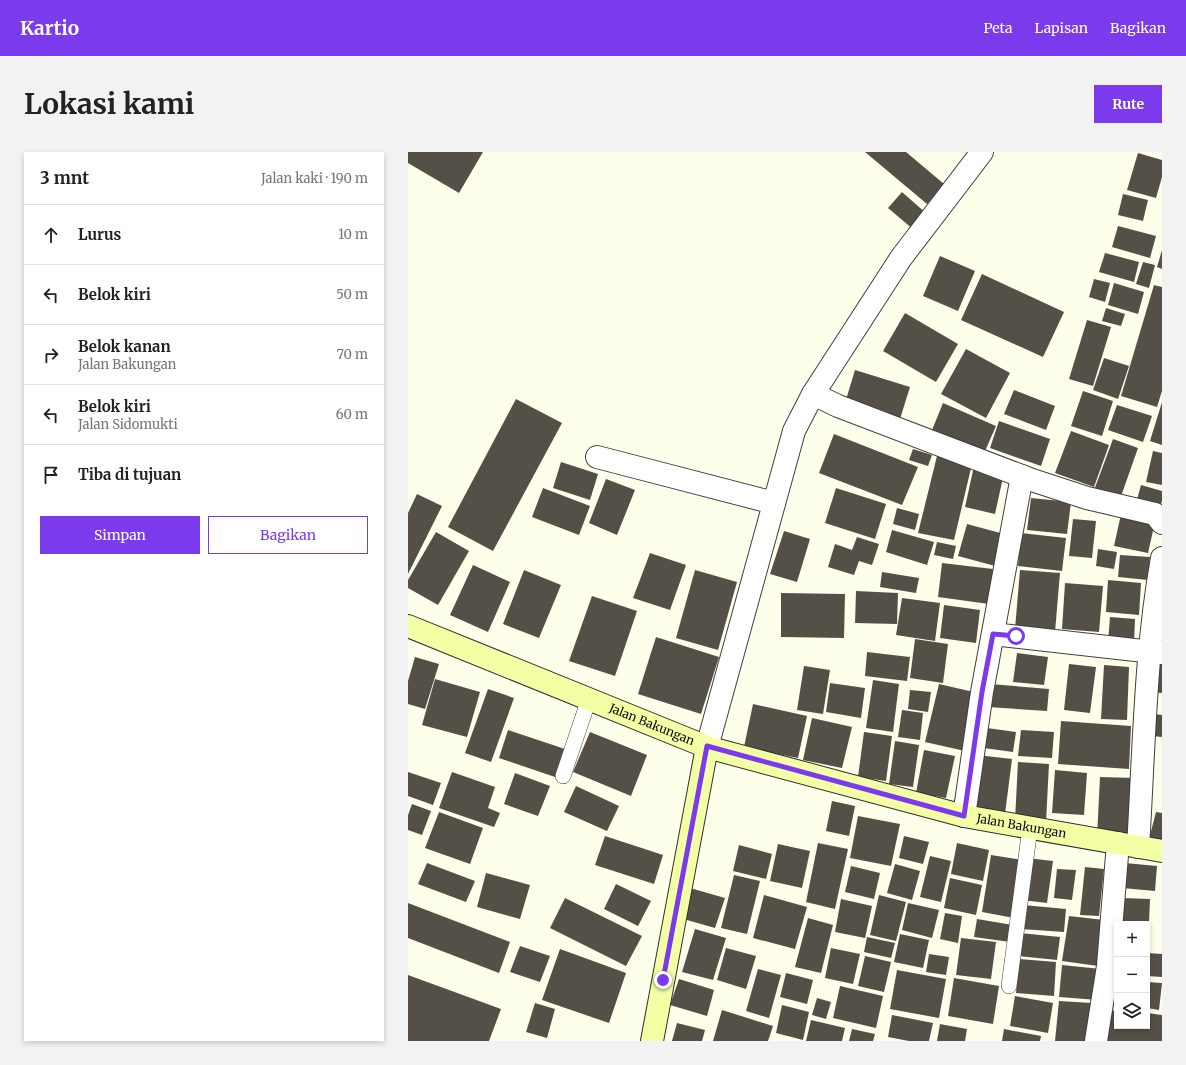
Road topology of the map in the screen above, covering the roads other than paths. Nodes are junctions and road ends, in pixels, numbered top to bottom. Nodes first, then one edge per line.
1 (982, 152) edge
2 (813, 394) junction
3 (597, 457) dead end
4 (1022, 476) junction
5 (774, 503) junction
6 (1162, 523) edge
7 (1162, 558) edge
8 (408, 626) edge
9 (993, 634) junction
10 (1156, 652) edge
11 (589, 699) junction
12 (707, 746) junction
13 (563, 776) dead end
14 (964, 816) junction
15 (1030, 828) junction
16 (1128, 845) junction
17 (1162, 851) edge
18 (1009, 986) dead end
19 (652, 1041) edge
20 (1096, 1041) edge

1 - 2 street
2 - 4 street
2 - 5 street
3 - 5 street
4 - 6 street
4 - 9 street
5 - 12 street
7 - 10 street
8 - 11 main road, Jalan Bakungan
9 - 10 street
9 - 14 street
10 - 16 street
11 - 12 main road, Jalan Bakungan
11 - 13 lane
12 - 14 main road, Jalan Bakungan
12 - 19 main road
14 - 15 main road, Jalan Bakungan
15 - 16 main road, Jalan Bakungan
15 - 18 lane
16 - 17 main road, Jalan Bakungan
16 - 20 street

